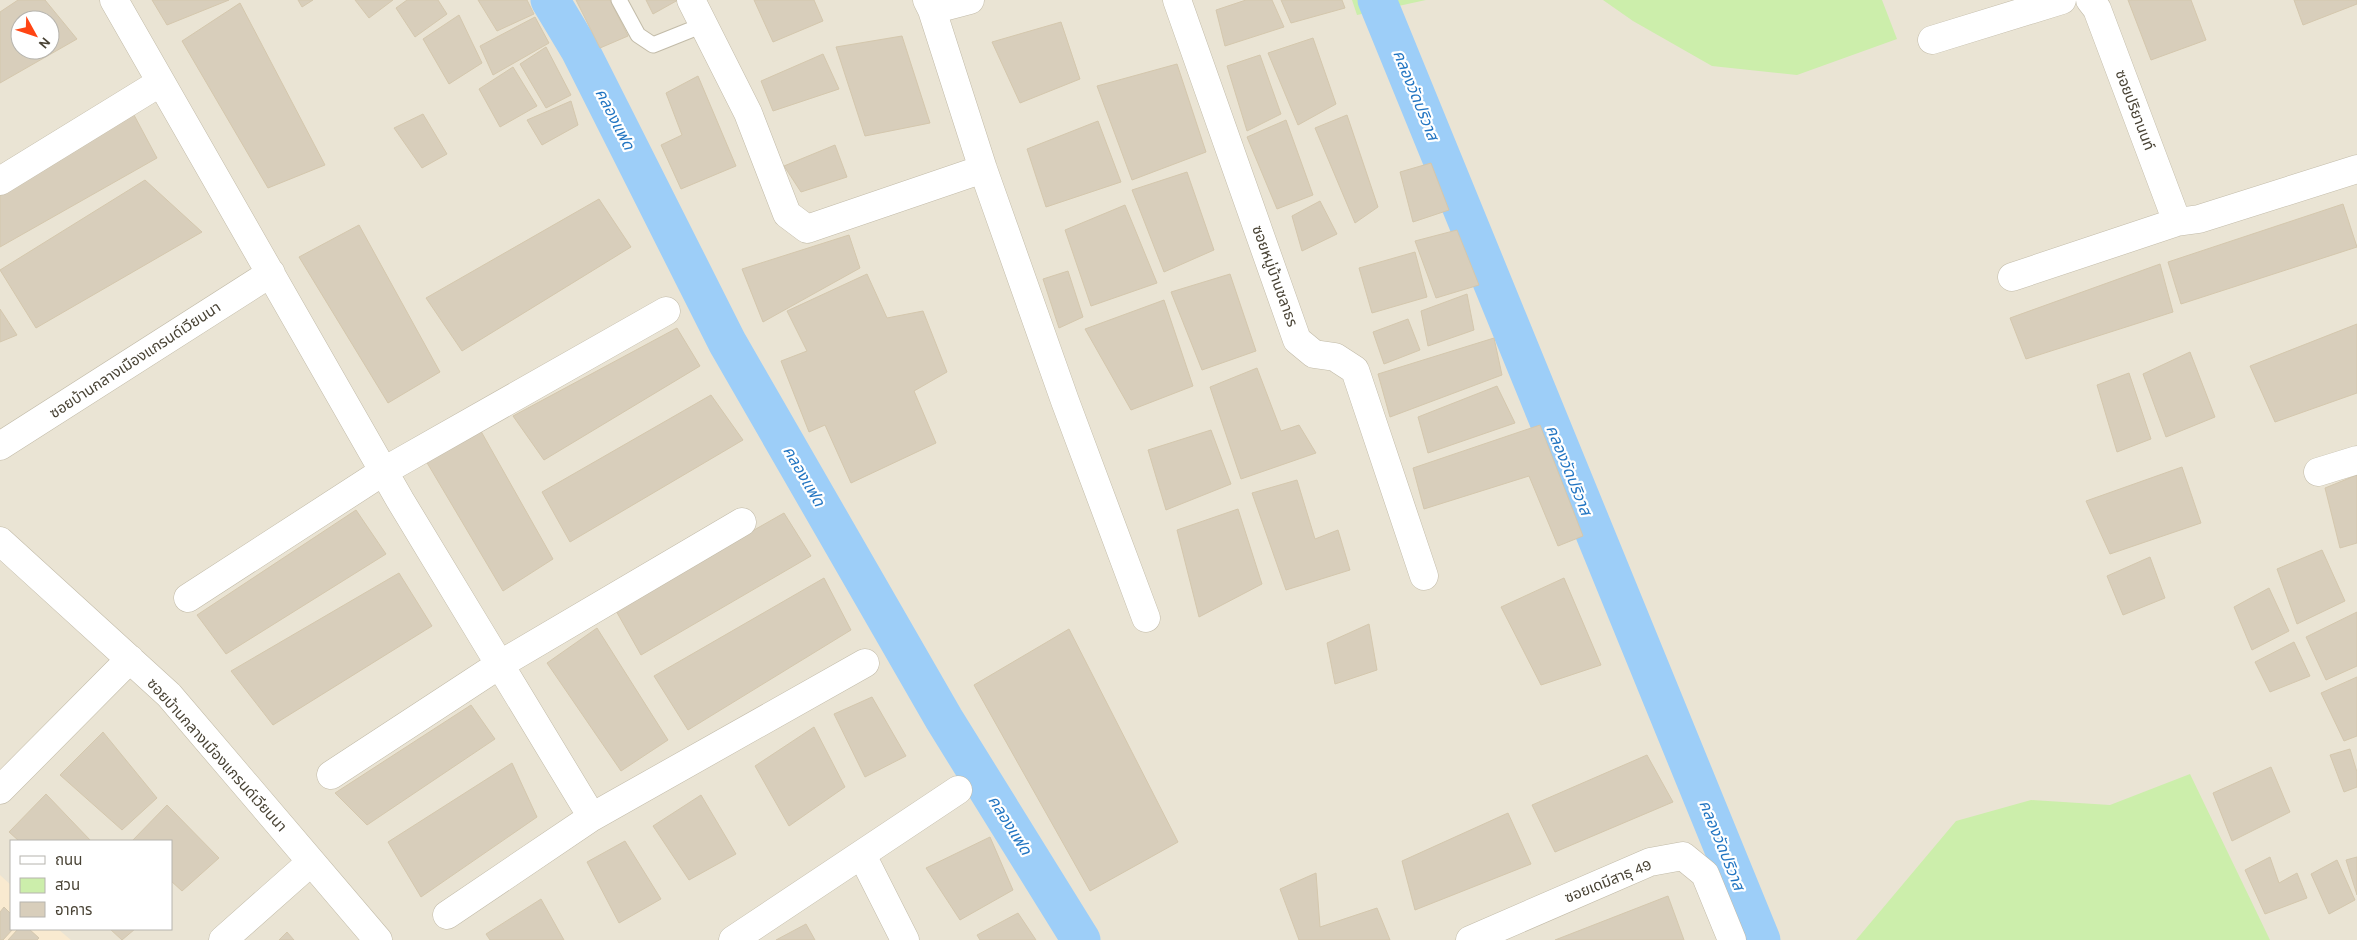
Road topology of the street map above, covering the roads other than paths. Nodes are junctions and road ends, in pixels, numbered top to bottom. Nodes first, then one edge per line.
1 (114, 0) edge
2 (619, 0) edge
3 (691, 0) edge
4 (970, 0) edge
5 (1177, 0) edge
6 (2062, 0) edge
7 (2090, 0) edge
8 (929, 5) edge
9 (703, 25) junction
10 (1932, 40) dead end
11 (161, 82) junction
12 (983, 169) junction
13 (2357, 169) edge
14 (0, 182) edge
15 (2177, 222) junction
16 (271, 273) junction
17 (2012, 277) dead end
18 (666, 311) dead end
19 (0, 446) edge
20 (2357, 460) edge
21 (384, 471) junction
22 (2318, 472) dead end
23 (742, 522) dead end
24 (0, 540) edge
25 (1424, 576) dead end
26 (188, 598) dead end
27 (1146, 618) dead end
28 (130, 659) junction
29 (865, 663) dead end
30 (499, 665) junction
31 (330, 775) dead end
32 (0, 790) edge
33 (958, 790) dead end
34 (592, 817) junction
35 (862, 855) junction
36 (311, 862) junction
37 (447, 915) dead end
38 (223, 940) edge
39 (378, 940) edge
40 (734, 940) edge
41 (905, 940) edge
42 (1470, 940) edge
43 (1732, 940) edge

1 - 11 street
2 - 9 lane
3 - 9 street
4 - 8 street
5 - 25 street, ซอยหมู่บ้านชลาธร
6 - 10 street
7 - 15 street, ซอยปริยานนท์
8 - 12 street
9 - 12 street
11 - 14 street
11 - 16 street
12 - 27 street
13 - 15 street
15 - 17 street
16 - 19 street, ซอยบ้านกลางเมืองแกรนด์เวียนนา
16 - 21 street
18 - 21 street
20 - 22 street
21 - 26 street
21 - 30 street
23 - 30 street
24 - 28 street, ซอยบ้านกลางเมืองแกรนด์เวียนนา
28 - 32 street
28 - 36 street, ซอยบ้านกลางเมืองแกรนด์เวียนนา
29 - 34 street
30 - 31 street
30 - 34 street
33 - 35 street
34 - 37 street
35 - 40 street
35 - 41 street
36 - 38 street
36 - 39 street, ซอยบ้านกลางเมืองแกรนด์เวียนนา
42 - 43 street, ซอยเดมีสาธุ 49

